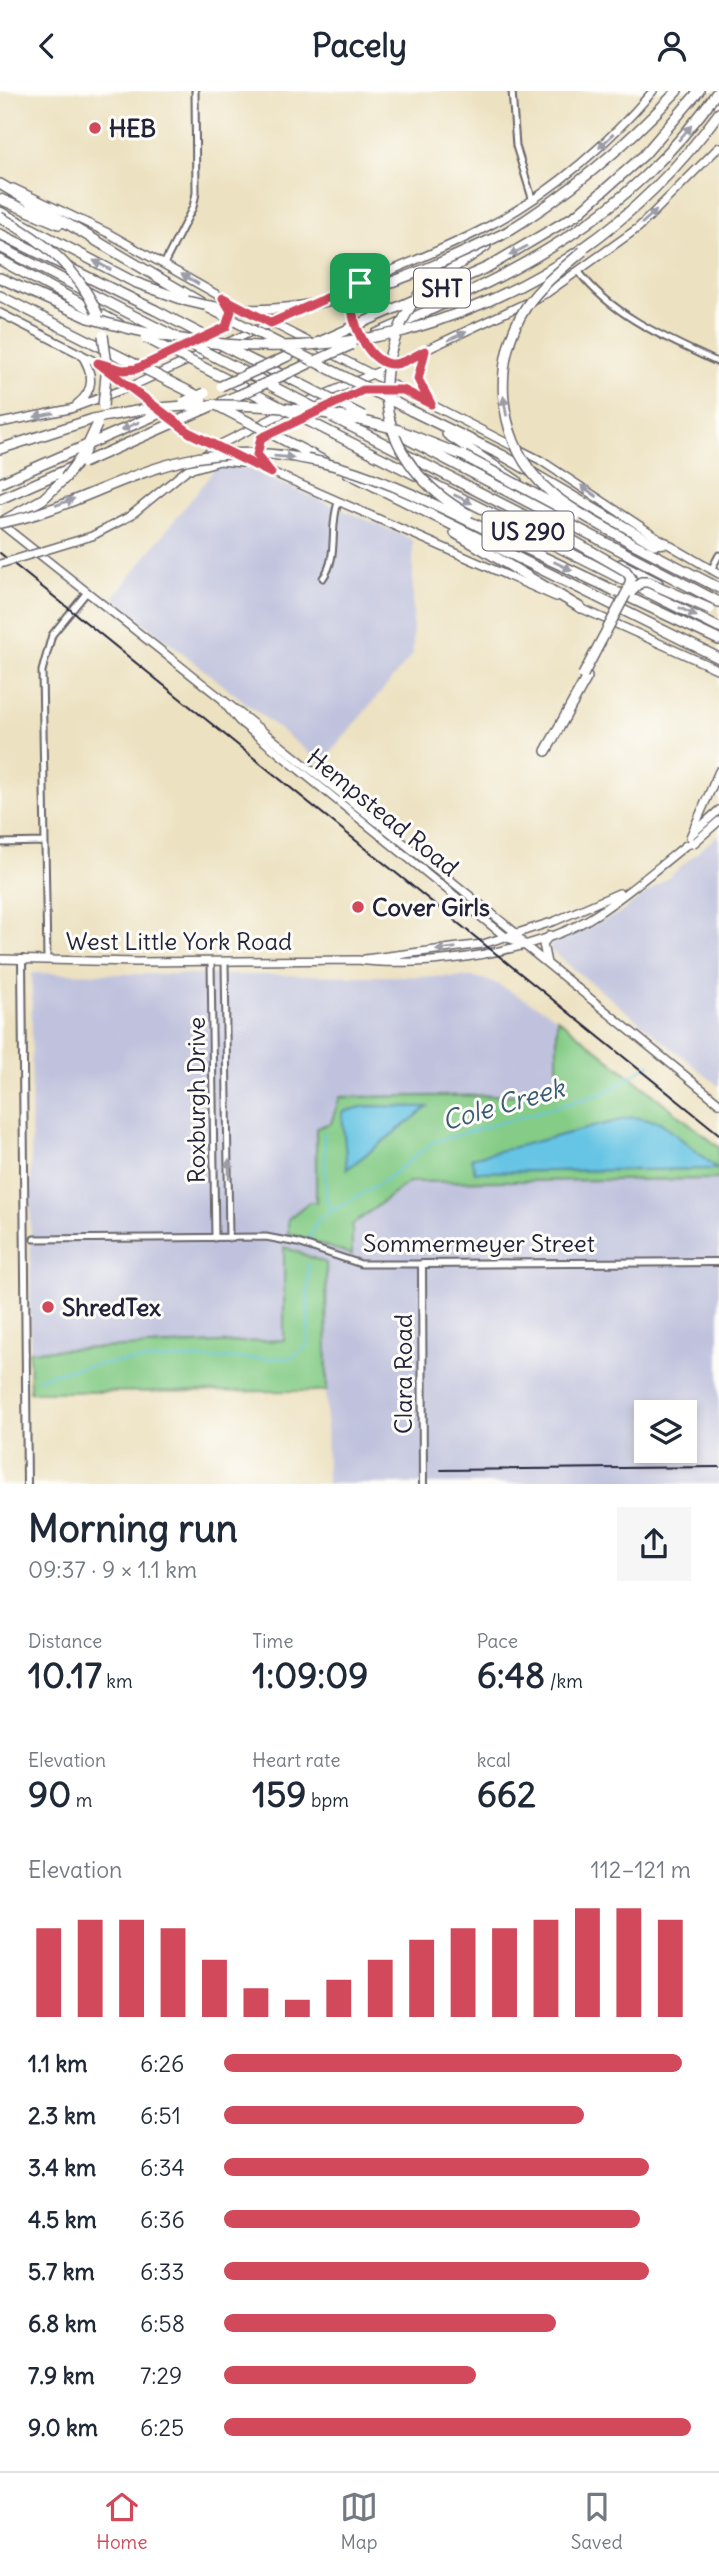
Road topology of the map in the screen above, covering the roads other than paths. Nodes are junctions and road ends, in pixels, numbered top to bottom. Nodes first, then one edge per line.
1 (195, 91) edge
2 (512, 91) edge
3 (653, 91) edge
4 (677, 91) edge
5 (699, 91) edge
6 (718, 91) edge
7 (719, 113) edge
8 (719, 146) edge
9 (0, 183) edge
10 (533, 198) junction
11 (0, 199) edge
12 (0, 215) edge
13 (507, 232) junction
14 (0, 234) edge
15 (89, 237) junction
16 (0, 247) edge
17 (583, 251) junction
18 (0, 260) edge
19 (164, 264) junction
20 (579, 272) junction
21 (0, 278) edge
22 (360, 283) junction
23 (0, 296) edge
24 (223, 298) junction
25 (0, 313) edge
26 (271, 323) junction
27 (425, 351) junction
28 (80, 353) junction
29 (98, 363) junction
30 (719, 363) edge
31 (396, 364) junction
32 (372, 375) junction
33 (132, 386) junction
34 (403, 390) junction
35 (431, 404) junction
36 (70, 409) junction
37 (409, 412) junction
38 (0, 423) edge
39 (215, 447) junction
40 (0, 449) edge
41 (252, 465) junction
42 (185, 471) junction
43 (271, 473) junction
44 (0, 483) edge
45 (393, 496) junction
46 (0, 499) edge
47 (338, 503) junction
48 (0, 523) edge
49 (549, 527) junction
50 (501, 537) junction
51 (628, 541) junction
52 (607, 544) junction
53 (666, 544) junction
54 (719, 555) edge
55 (0, 564) edge
56 (711, 570) junction
57 (719, 574) edge
58 (323, 578) dead end
59 (719, 588) edge
60 (87, 592) junction
61 (719, 602) edge
62 (581, 607) junction
63 (710, 610) junction
64 (719, 614) edge
65 (719, 628) edge
66 (719, 640) edge
67 (719, 658) edge
68 (719, 670) edge
69 (585, 676) junction
70 (224, 703) junction
71 (719, 771) edge
72 (719, 810) edge
73 (717, 825) edge
74 (688, 841) junction
75 (45, 842) junction
76 (0, 843) edge
77 (623, 892) junction
78 (550, 934) junction
79 (517, 935) junction
80 (507, 937) junction
81 (523, 944) junction
82 (0, 959) edge
83 (22, 959) junction
84 (47, 959) junction
85 (358, 960) junction
86 (211, 962) junction
87 (225, 962) junction
88 (547, 963) junction
89 (214, 1045) junction
90 (228, 1045) junction
91 (719, 1103) edge
92 (228, 1122) junction
93 (214, 1123) junction
94 (215, 1238) junction
95 (229, 1238) junction
96 (34, 1239) dead end
97 (719, 1262) edge
98 (422, 1264) junction
99 (27, 1484) edge
100 (424, 1484) edge

1 - 19 street
2 - 10 street
3 -> 10 main road
4 - 13 highway
5 -> 44 highway, SHT, bridge
46 -> 6 highway, SHT, bridge
7 - 17 highway
20 -> 8 main road
9 - 15 highway
9 - 19 main road
10 - 22 main road
11 - 15 highway
13 -> 12 highway, bridge
12 - 48 highway, bridge
13 - 50 highway, bridge
14 - 52 highway, US 290, bridge
15 - 37 highway, bridge
16 - 49 highway, bridge
17 - 21 highway, bridge
51 -> 17 highway, bridge
18 -> 65 highway, US 290, bridge
24 -> 19 main road
27 -> 20 main road
20 - 30 street
22 - 26 main road
22 - 31 main road
23 - 45 highway, bridge
24 - 26 main road
24 - 29 main road
25 - 28 main road
26 - 32 main road
26 - 33 main road
27 - 31 main road
27 - 35 main road
28 - 29 main road
28 - 36 main road
29 - 33 main road
31 - 32 main road
32 - 34 main road
32 - 39 main road
33 - 36 main road
33 - 39 main road
34 - 35 main road
34 - 43 main road
53 -> 35 main road
36 -> 38 main road
37 - 52 highway
37 - 53 highway
39 - 41 main road
39 - 42 main road
40 - 51 highway, bridge
41 - 42 main road
41 - 43 main road
42 - 55 main road, bridge
43 - 47 main road
45 - 62 highway
45 - 67 highway
47 - 58 street
47 - 62 main road
48 -> 50 highway, bridge
48 - 60 main road, Hempstead Road
49 - 63 highway, bridge
49 - 69 highway, bridge
50 -> 66 highway, bridge
51 - 59 highway
52 - 61 highway, US 290
53 - 56 main road
54 - 56 street
56 - 57 main road
60 - 70 main road, Hempstead Road
60 - 75 street
62 - 68 main road
63 - 64 highway
63 - 69 highway, bridge
69 - 69 highway
70 - 79 main road, Hempstead Road
70 - 80 main road, Hempstead Road
71 - 74 main road
72 - 74 main road, West Little York Road
73 - 74 main road, West Little York Road
74 - 77 main road, West Little York Road
75 - 76 street
75 - 84 street
77 - 78 main road, West Little York Road
77 - 79 main road, West Little York Road
78 - 81 main road, West Little York Road
78 - 88 main road
79 - 80 main road, West Little York Road
79 - 81 main road, Hempstead Road
80 - 81 main road, Hempstead Road
80 -> 85 main road, West Little York Road
81 - 85 main road, West Little York Road
81 - 88 main road, Hempstead Road
82 - 83 main road, West Little York Road
83 - 84 main road, West Little York Road
83 - 99 street
84 - 86 main road, West Little York Road
85 - 87 main road, West Little York Road
86 - 87 main road, West Little York Road
86 - 89 street, Roxburgh Drive
87 - 90 street, Roxburgh Drive
88 - 91 main road, Hempstead Road
89 - 90 street
89 - 93 street, Roxburgh Drive
90 - 92 street, Roxburgh Drive
92 - 93 street
95 -> 92 street, Roxburgh Drive
93 - 94 street, Roxburgh Drive
94 - 95 street, Sommermeyer Street
94 - 96 street, Sommermeyer Street
95 - 98 street, Sommermeyer Street
97 - 98 street, Sommermeyer Street
98 - 100 street, Clara Road

